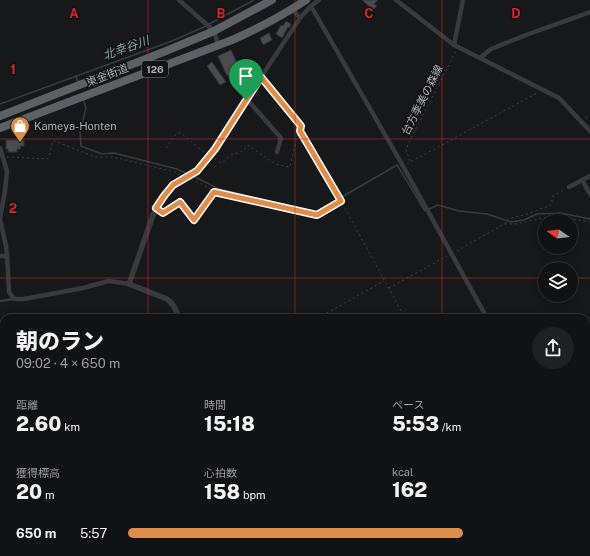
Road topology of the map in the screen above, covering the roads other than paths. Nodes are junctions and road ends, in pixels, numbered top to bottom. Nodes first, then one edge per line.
1 (180, 0) edge
2 (272, 0) edge
3 (319, 0) edge
4 (396, 0) edge
5 (463, 0) edge
6 (309, 3) edge
7 (292, 9) junction
8 (590, 12) edge
9 (300, 18) junction
10 (214, 31) junction
11 (218, 44) junction
12 (456, 46) junction
13 (480, 58) junction
14 (261, 77) junction
15 (246, 100) junction
16 (0, 116) edge
17 (301, 126) road end
18 (0, 128) edge
19 (590, 131) edge
20 (0, 148) edge
21 (277, 152) dead end
22 (590, 176) edge
23 (582, 180) junction
24 (569, 186) road end
25 (590, 194) edge
26 (0, 218) edge
27 (0, 256) edge
28 (6, 256) junction
29 (129, 284) junction
30 (14, 299) junction
31 (0, 301) edge
32 (178, 314) edge
33 (485, 314) edge

1 - 10 street
2 - 10 highway, 東金街道 / 126
3 - 6 street
4 - 12 street
5 - 12 street
6 - 7 highway, 東金街道 / 126
6 - 9 street
6 - 33 street
7 - 9 street
7 - 11 highway, 東金街道 / 126
8 - 13 street
9 - 14 street
10 - 11 street
10 - 16 highway, 東金街道 / 126
11 - 18 highway, 東金街道 / 126
12 - 13 street
13 - 19 street
14 - 15 street
14 - 17 street
15 - 21 street
15 - 29 street
20 - 26 street
22 - 23 street
23 - 24 street
23 - 25 street
26 - 28 street
27 - 28 street
28 - 30 street
29 - 30 street
29 - 32 street
30 - 31 lane

